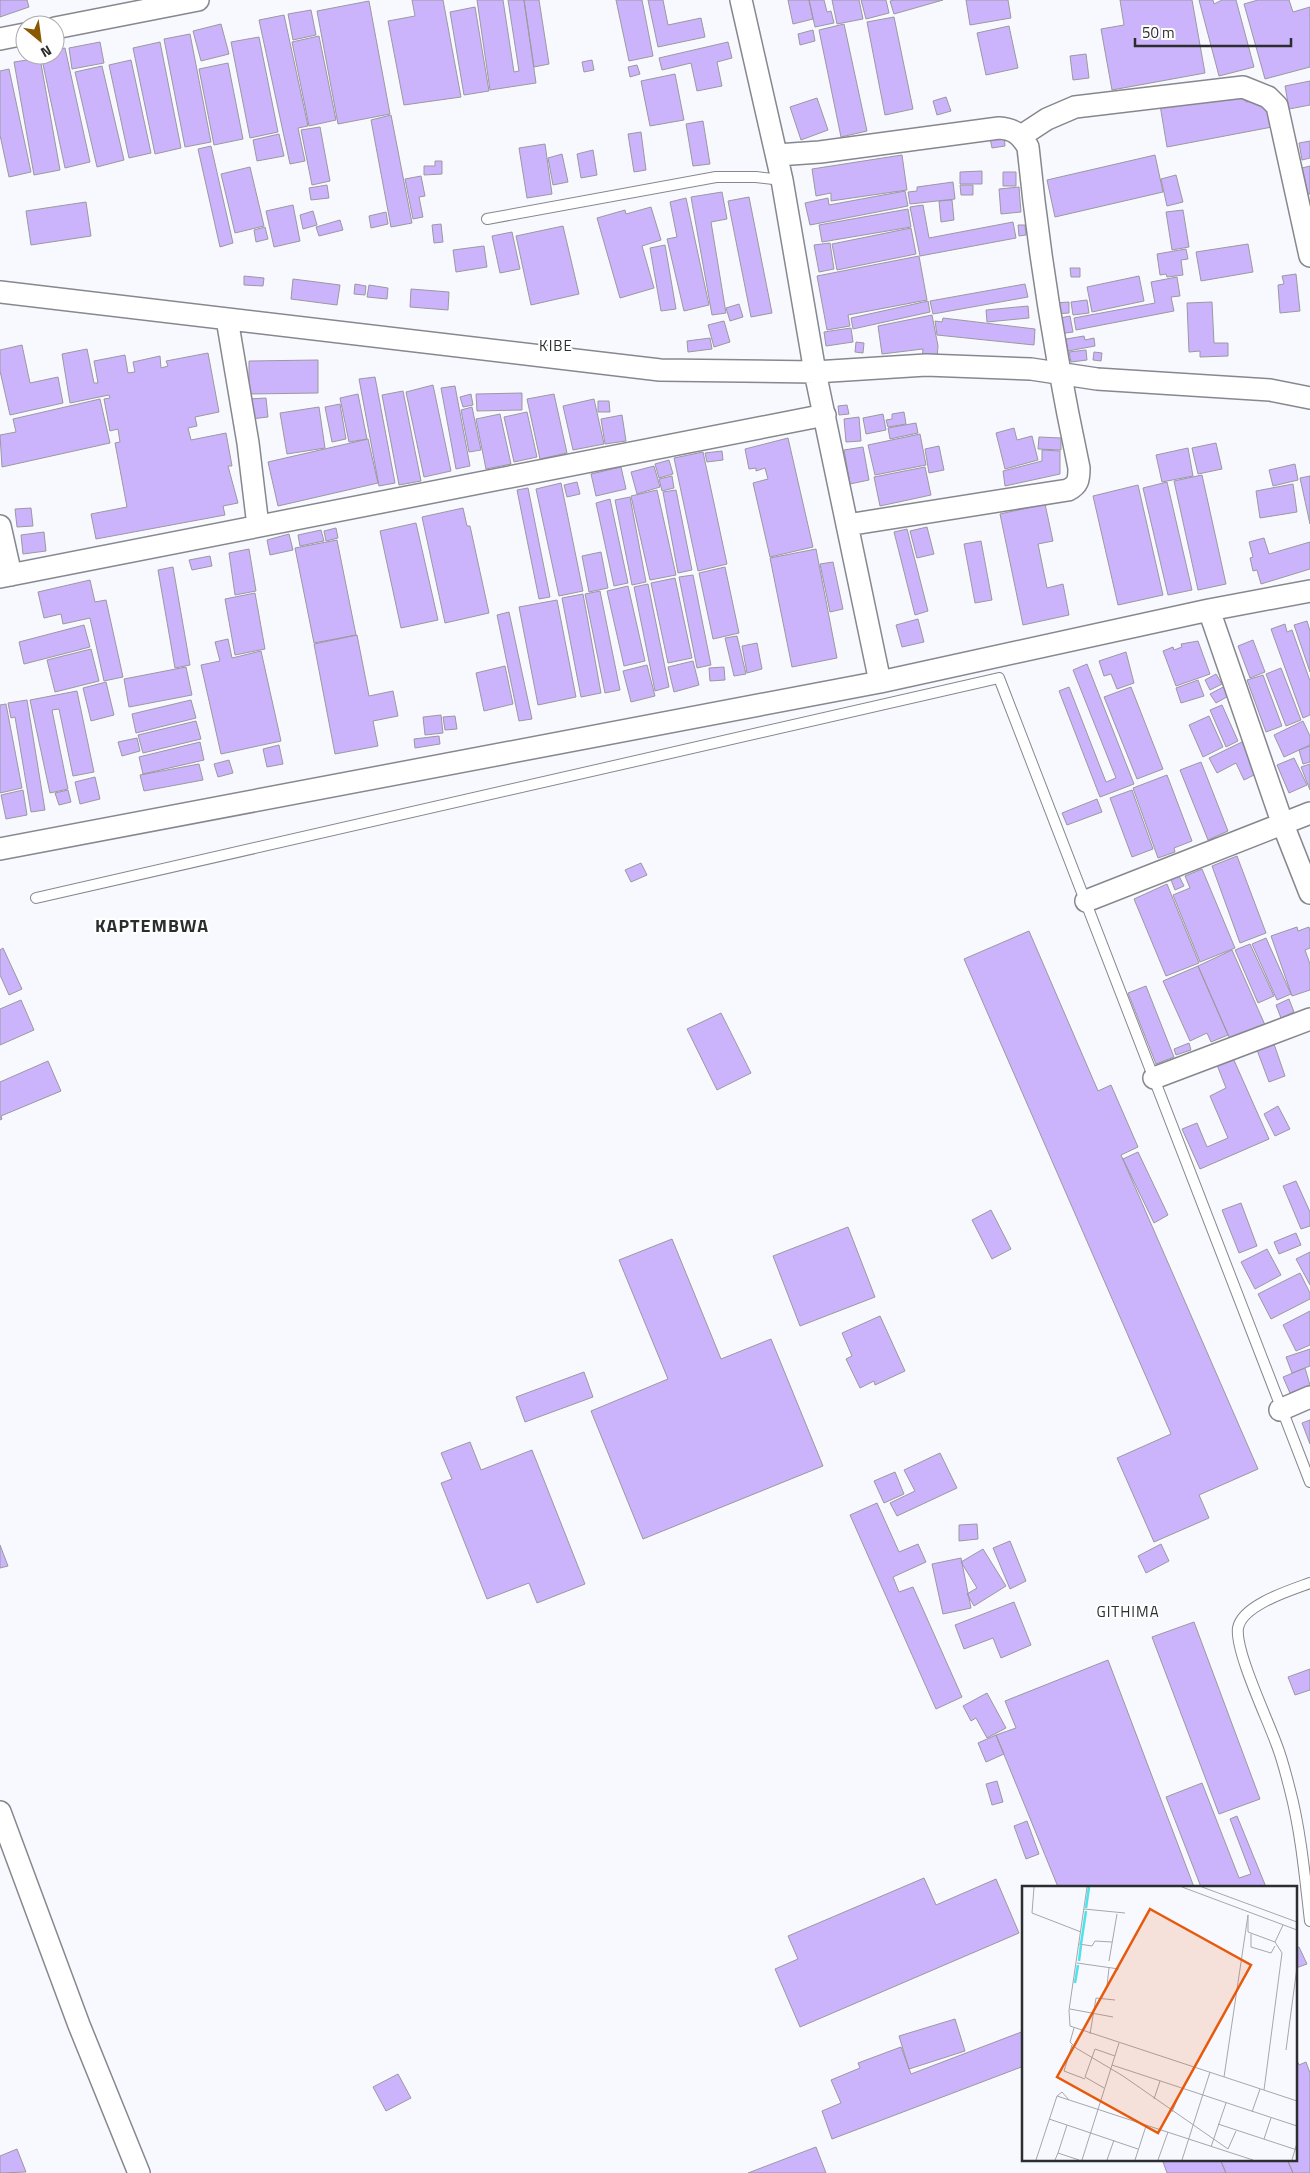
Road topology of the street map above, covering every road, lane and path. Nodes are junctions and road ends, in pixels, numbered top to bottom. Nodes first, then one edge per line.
1 (198, 0) edge
2 (741, 0) edge
3 (157, 4) edge
4 (65, 26) edge
5 (15, 36) edge
6 (0, 40) edge
7 (1021, 136) junction
8 (777, 155) junction
9 (782, 180) junction
10 (487, 218) dead end
11 (1310, 256) edge
12 (0, 292) edge
13 (227, 319) junction
14 (815, 372) junction
15 (1059, 373) junction
16 (1310, 398) edge
17 (825, 415) junction
18 (847, 525) junction
19 (0, 526) edge
20 (258, 526) junction
21 (5, 576) edge
22 (1310, 592) edge
23 (1209, 610) junction
24 (880, 682) junction
25 (1310, 813) edge
26 (1282, 822) junction
27 (0, 850) edge
28 (1310, 893) edge
29 (36, 898) dead end
30 (1086, 901) junction
31 (1310, 1019) edge
32 (1154, 1078) junction
33 (1310, 1397) edge
34 (1280, 1410) junction
35 (1310, 1482) edge
36 (1310, 1582) edge
37 (0, 1812) edge
38 (1310, 1921) edge
39 (139, 2173) edge

1 - 3 street
2 - 8 street
3 - 4 street
5 - 6 street
7 - 8 street
7 - 11 street
7 - 15 street
8 - 9 street
9 - 10 lane
9 - 14 street
12 - 13 street
13 - 14 street
13 - 20 street
14 - 15 street
14 - 17 street
15 - 16 street
15 - 18 street
17 - 18 street
17 - 20 street
18 - 24 street
19 - 21 street
20 - 21 street
22 - 23 street
23 - 24 street
23 - 26 street
24 - 27 street
25 - 26 street
26 - 28 street
26 - 30 street
29 - 30 lane
30 - 32 lane
31 - 32 street
32 - 34 lane
33 - 34 street
34 - 35 lane
36 - 38 lane
37 - 39 street

